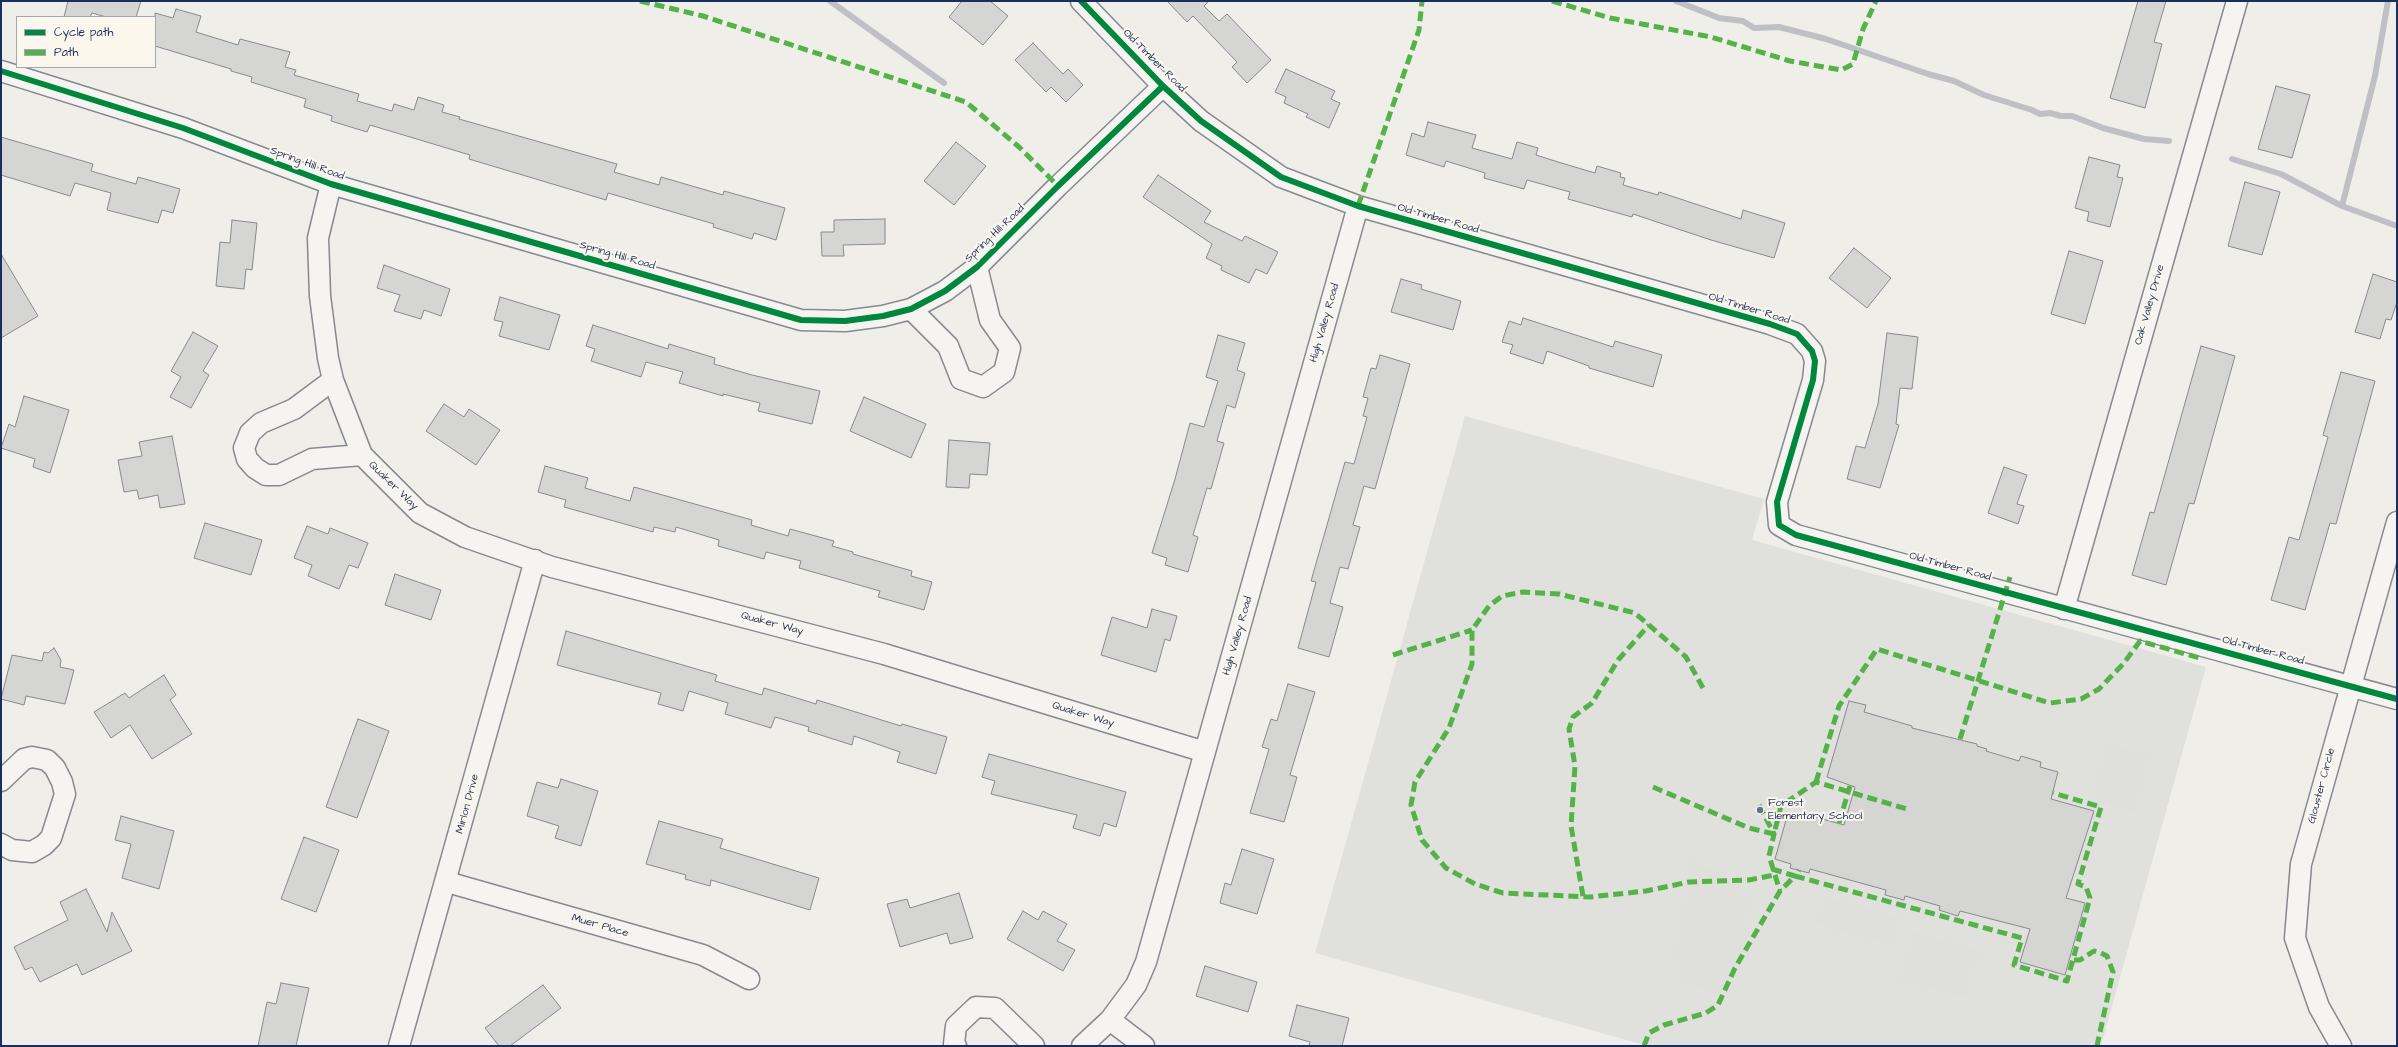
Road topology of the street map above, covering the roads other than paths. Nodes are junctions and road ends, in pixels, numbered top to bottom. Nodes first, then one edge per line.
1 (1082, 1) edge
2 (2237, 1) edge
3 (1, 71) edge
4 (1163, 86) junction
5 (331, 184) junction
6 (1358, 206) junction
7 (977, 267) junction
8 (911, 309) junction
9 (333, 380) junction
10 (362, 456) junction
11 (2397, 522) edge
12 (535, 560) junction
13 (2064, 609) junction
14 (2350, 685) junction
15 (2397, 699) edge
16 (1205, 752) junction
17 (1, 781) edge
18 (1, 844) edge
19 (447, 882) junction
20 (749, 979) dead end
21 (1110, 1020) junction
22 (2338, 1045) edge
23 (400, 1046) edge
24 (956, 1046) edge
25 (1034, 1046) edge
26 (1082, 1046) edge
27 (1144, 1046) edge

1 - 4 street, Old Timber Road
2 - 13 street, Oak Valley Drive
3 - 5 street, Spring Hill Road
4 - 6 street, Old Timber Road
4 - 7 street, Spring Hill Road
5 - 8 street, Spring Hill Road
5 - 9 street, Quaker Way
6 - 13 street, Old Timber Road
6 - 16 street, High Valley Road
7 - 8 street, Spring Hill Road
7 - 8 street, Spring Hill Road
9 - 10 street, Quaker Way
9 - 10 street, Quaker Way
10 - 12 street, Quaker Way
11 - 14 street, Glouster Circle
12 - 16 street, Quaker Way
12 - 19 street, Mirlon Drive
13 - 14 street, Old Timber Road
14 - 15 street, Old Timber Road
14 - 22 street, Glouster Circle
16 - 21 street, High Valley Road
17 - 18 street
19 - 20 street, Muer Place
19 - 23 street, Mirlon Drive
21 - 26 street, High Valley Road
21 - 27 street
24 - 25 street

